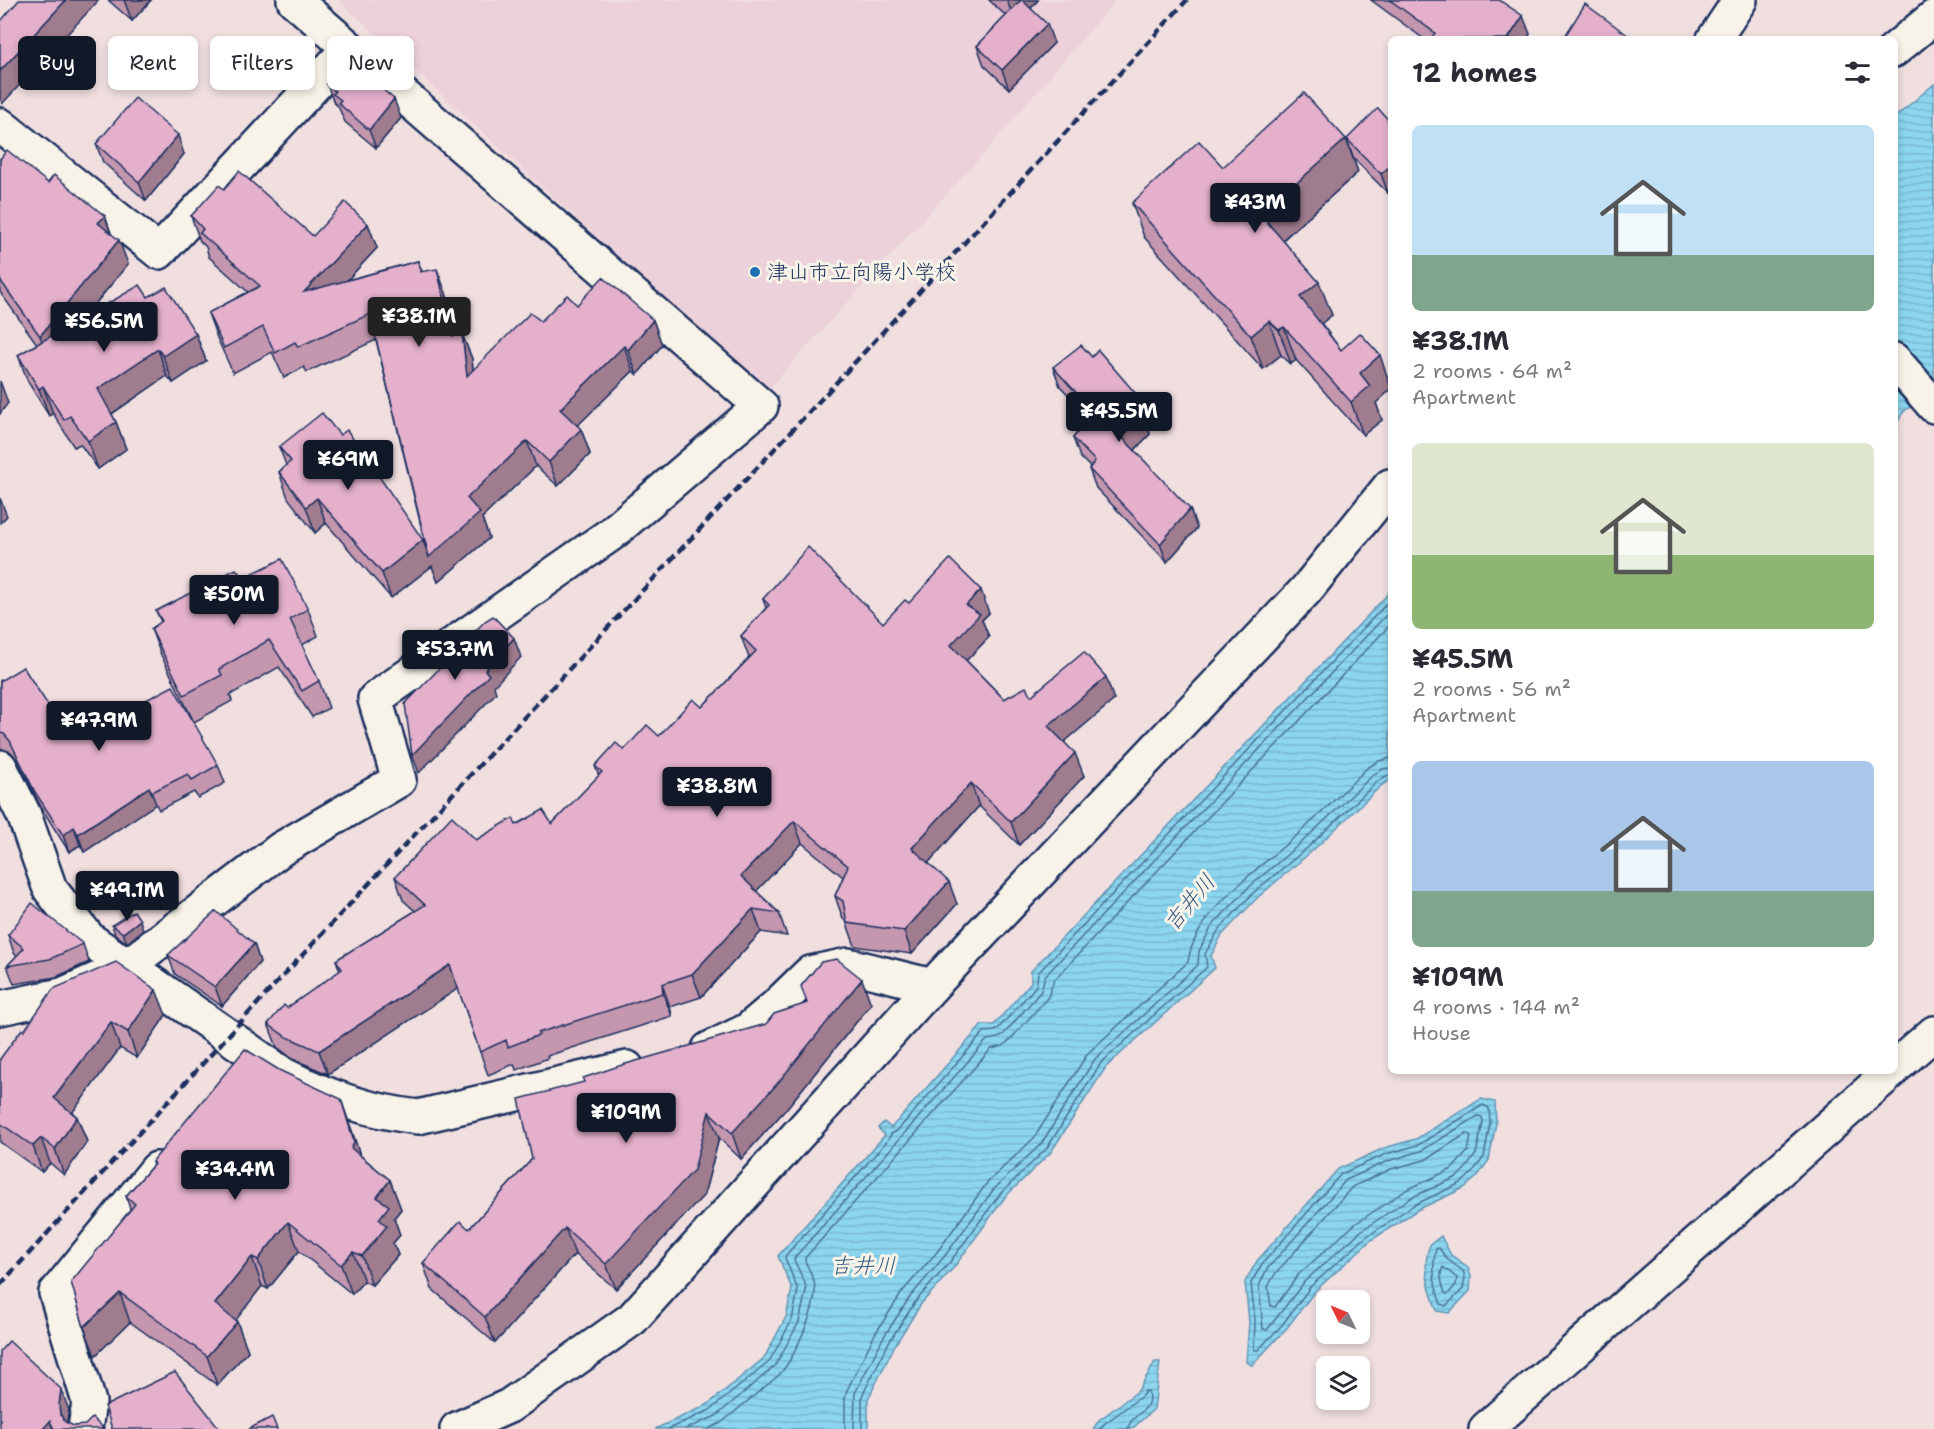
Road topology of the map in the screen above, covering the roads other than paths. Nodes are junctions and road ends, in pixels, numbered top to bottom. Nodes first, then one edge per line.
1 (294, 0) edge
2 (1740, 0) edge
3 (1934, 17) edge
4 (335, 36) edge
5 (1716, 36) edge
6 (1898, 47) edge
7 (327, 72) edge
8 (397, 90) edge
9 (3, 134) edge
10 (1898, 365) edge
11 (1934, 406) edge
12 (1388, 488) edge
13 (0, 767) edge
14 (127, 966) junction
15 (932, 986) junction
16 (0, 1008) edge
17 (1934, 1033) edge
18 (1898, 1065) edge
19 (1888, 1074) edge
20 (176, 1145) edge
21 (85, 1429) edge
22 (457, 1429) edge
23 (1486, 1429) edge

1 - 4 street
2 - 5 street
3 - 6 street
7 - 9 street
8 - 14 street
10 - 11 street
12 - 15 street
13 - 14 street
14 - 15 street
14 - 16 street
15 - 22 street
17 - 18 street
19 - 23 street
20 - 21 street

